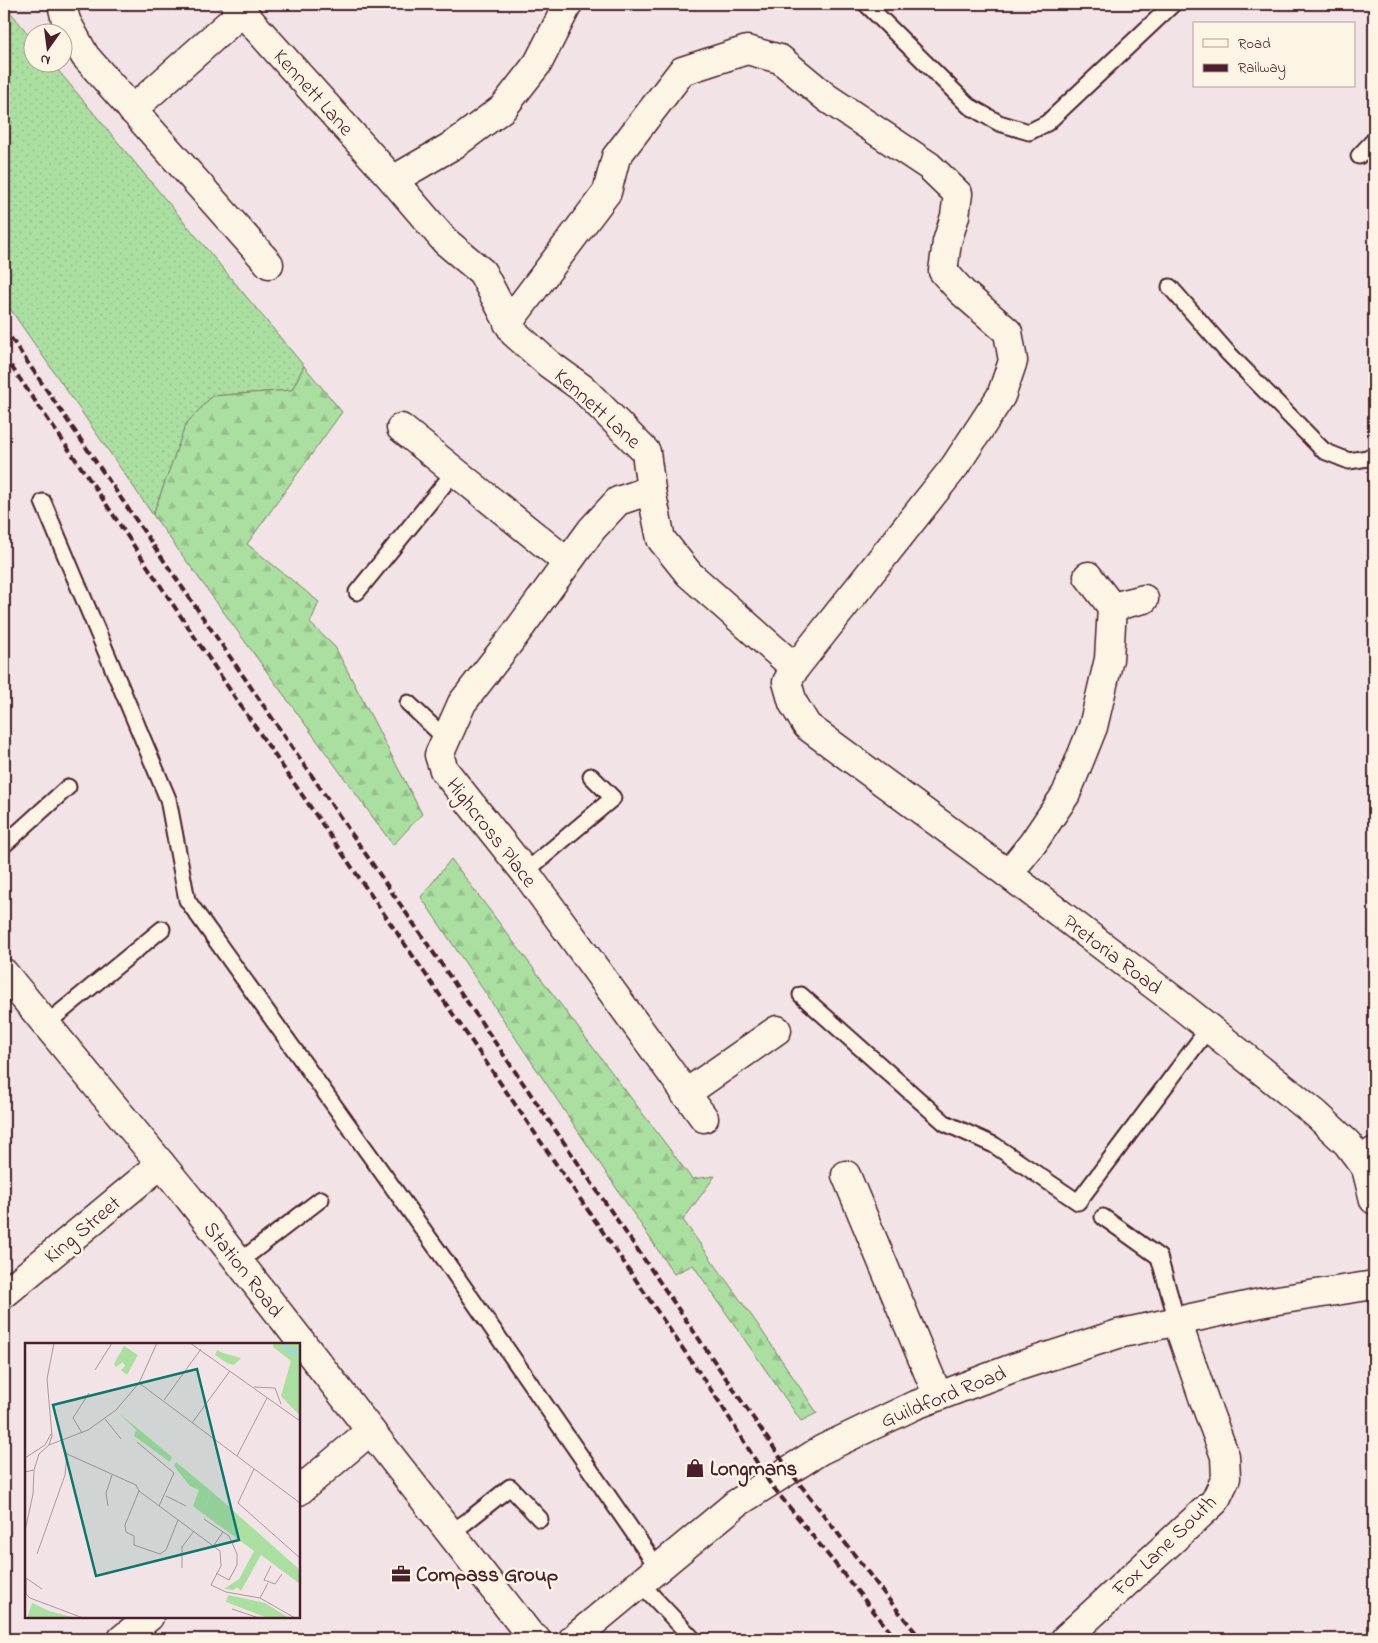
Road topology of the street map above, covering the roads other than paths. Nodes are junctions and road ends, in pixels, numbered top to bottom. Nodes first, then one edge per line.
1 (62, 4) edge
2 (568, 4) edge
3 (866, 4) edge
4 (1173, 4) edge
5 (239, 8) edge
6 (132, 110) junction
7 (1374, 140) edge
8 (1359, 156) dead end
9 (394, 180) junction
10 (269, 264) dead end
11 (1170, 287) dead end
12 (508, 323) junction
13 (402, 428) dead end
14 (1374, 457) edge
15 (455, 472) junction
16 (651, 490) junction
17 (43, 502) dead end
18 (567, 562) junction
19 (1088, 576) dead end
20 (357, 592) dead end
21 (1144, 599) dead end
22 (1112, 607) junction
23 (795, 668) junction
24 (408, 703) dead end
25 (446, 739) junction
26 (591, 776) dead end
27 (68, 787) dead end
28 (4, 845) edge
29 (525, 872) junction
30 (1008, 874) junction
31 (162, 929) dead end
32 (4, 972) edge
33 (801, 995) dead end
34 (46, 1024) junction
35 (1208, 1029) junction
36 (778, 1030) dead end
37 (686, 1094) junction
38 (704, 1118) dead end
39 (1370, 1158) edge
40 (161, 1164) junction
41 (846, 1176) dead end
42 (321, 1199) dead end
43 (1374, 1200) edge
44 (1104, 1218) dead end
45 (239, 1262) junction
46 (1374, 1285) edge
47 (4, 1294) edge
48 (1177, 1321) junction
49 (938, 1396) junction
50 (370, 1431) junction
51 (300, 1490) edge
52 (540, 1519) dead end
53 (450, 1533) junction
54 (649, 1576) junction
55 (148, 1618) edge
56 (122, 1639) edge
57 (536, 1639) edge
58 (572, 1639) edge
59 (693, 1639) edge
60 (1065, 1639) edge

1 - 6 street
2 - 9 street
3 - 4 lane
5 - 6 street
5 - 9 street, Kennett Lane
6 - 10 street
7 - 8 lane
9 - 12 street, Kennett Lane
11 - 14 lane
12 - 16 street, Kennett Lane
12 - 23 street
13 - 15 street
15 - 18 street
15 - 20 lane
16 - 18 street, Highcross Place
16 - 23 street, Kennett Lane
17 - 54 lane
18 - 25 street, Highcross Place
19 - 22 street
21 - 22 street
22 - 30 street
23 - 30 street, Pretoria Road
24 - 25 lane
25 - 29 street, Highcross Place
26 - 29 lane
27 - 28 lane
29 - 37 street, Highcross Place
30 - 35 street, Pretoria Road
31 - 34 lane
32 - 34 street, Station Road
33 - 35 lane
34 - 40 street, Station Road
35 - 39 street, Pretoria Road
36 - 37 street
37 - 38 street, Highcross Place
39 - 43 street
40 - 45 street, Station Road
40 - 47 street, King Street
41 - 49 street
42 - 45 lane
44 - 48 lane
45 - 50 street, Station Road
46 - 48 street, Guildford Road
48 - 49 street, Guildford Road
48 - 60 street, Fox Lane South
49 - 54 street, Guildford Road
50 - 51 street
50 - 53 street, Station Road
52 - 53 lane
53 - 57 street, Station Road
54 - 58 street, Guildford Road
54 - 59 lane
55 - 56 street

